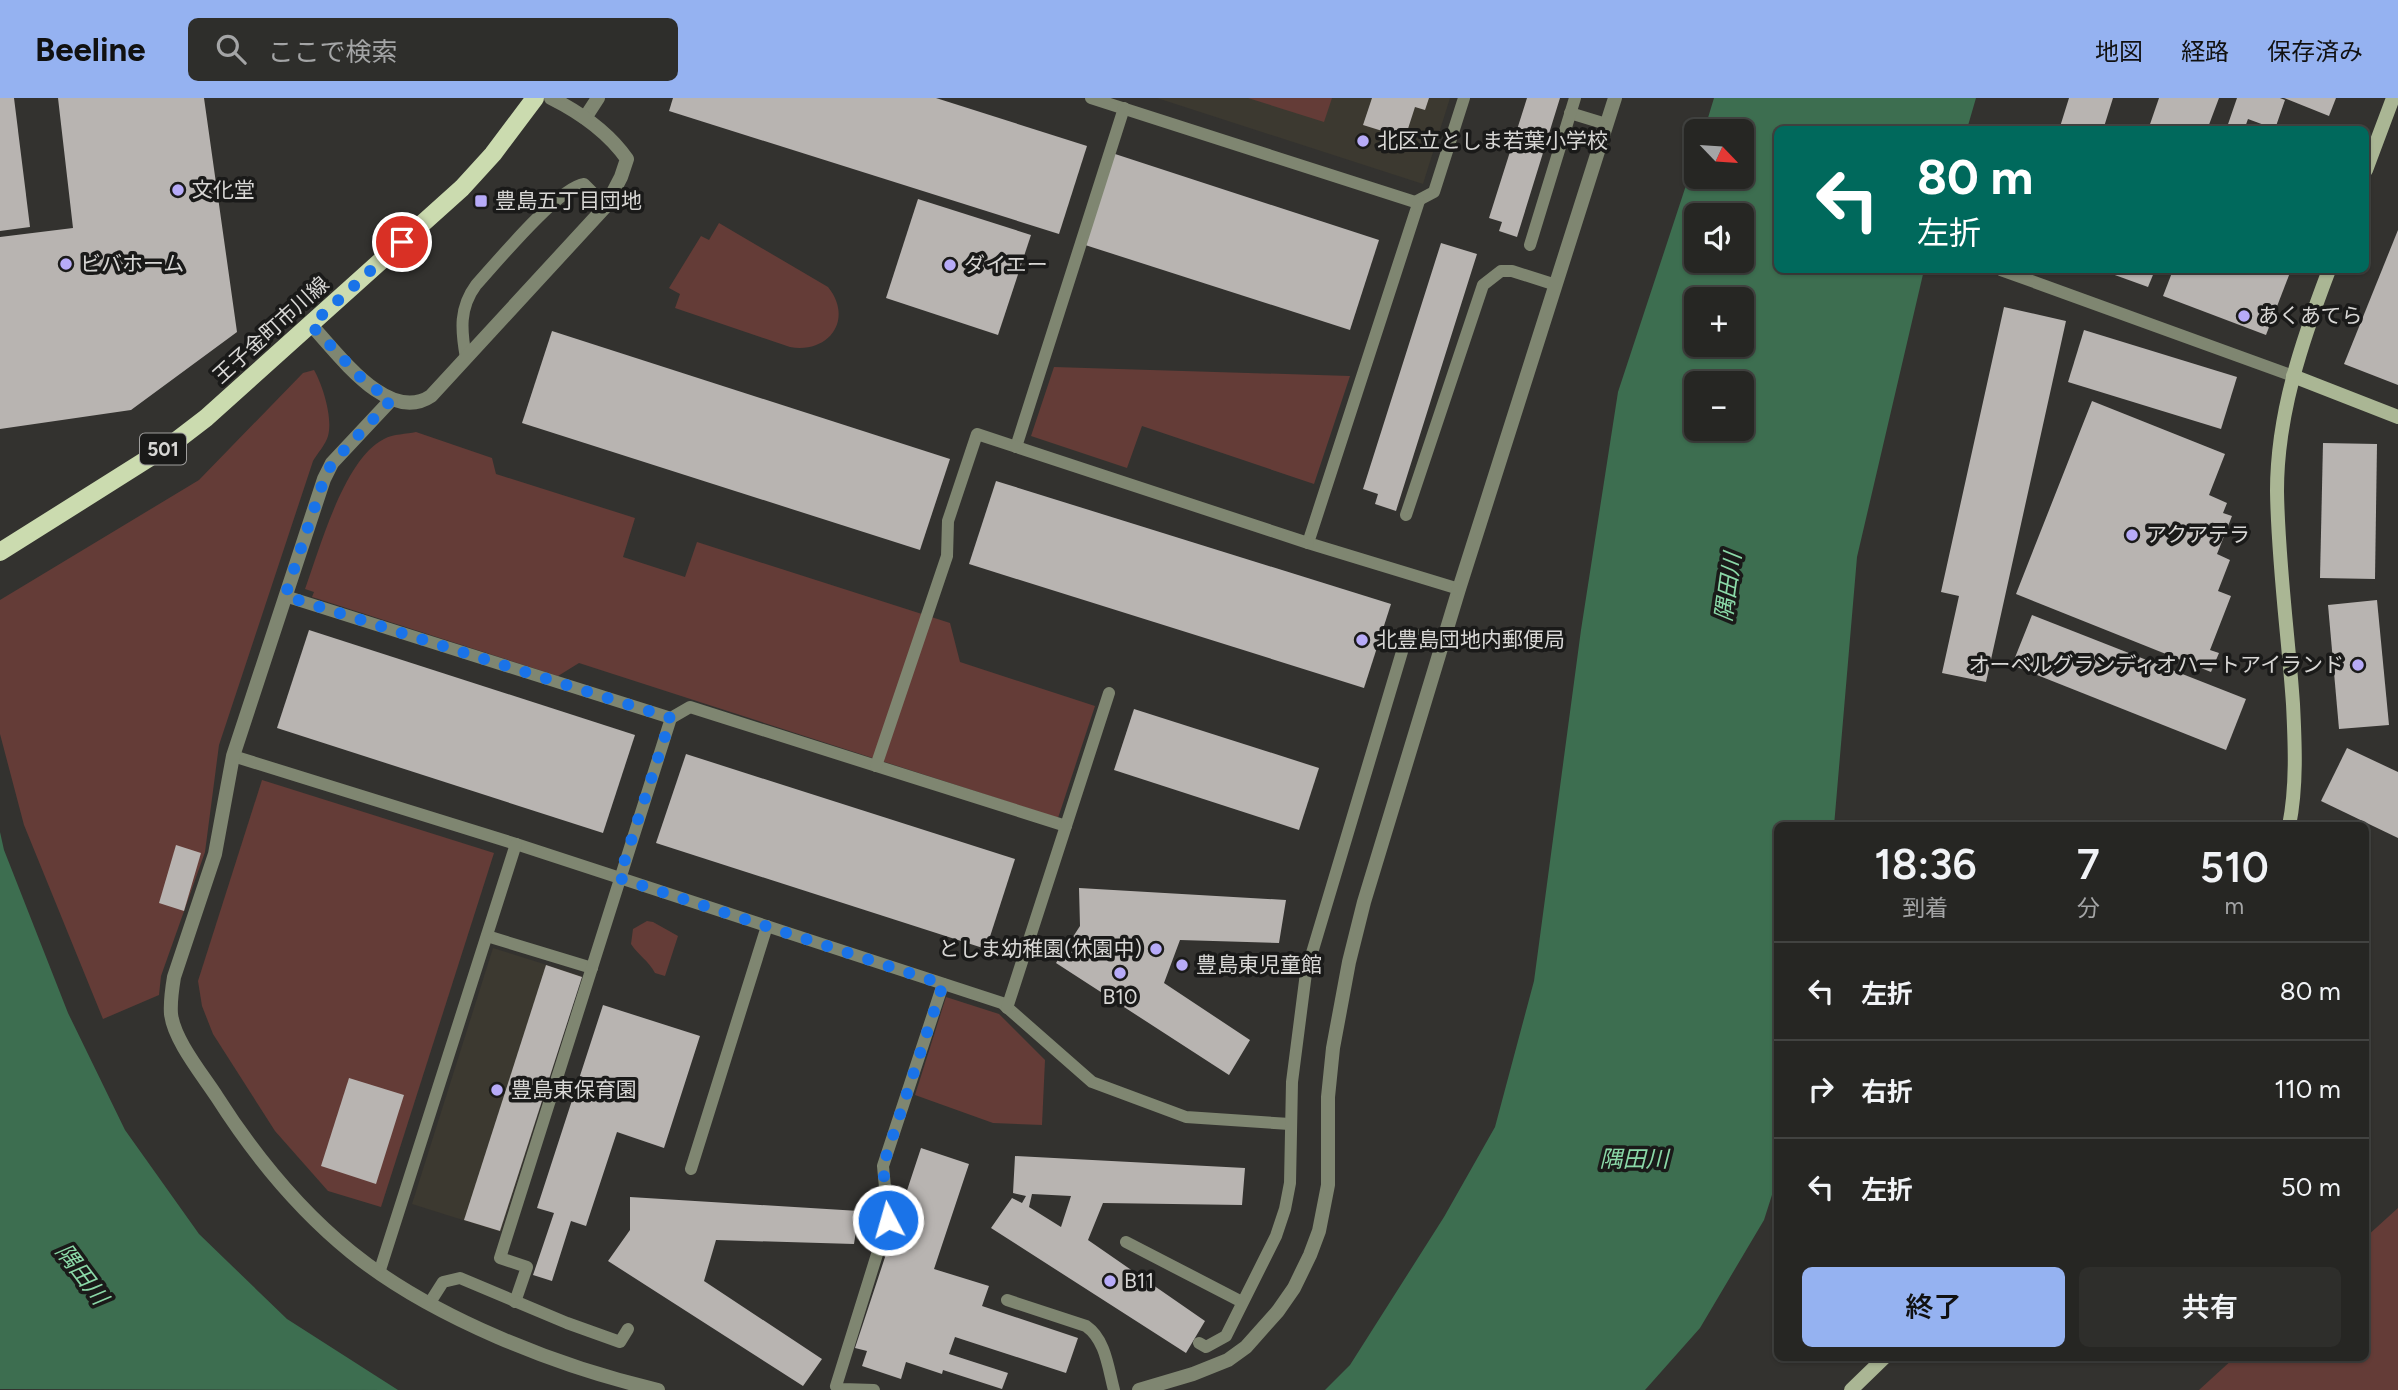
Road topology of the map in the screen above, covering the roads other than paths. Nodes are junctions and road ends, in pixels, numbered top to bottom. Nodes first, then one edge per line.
1 (535, 98) edge
2 (551, 98) edge
3 (598, 98) edge
4 (1091, 98) edge
5 (1464, 98) edge
6 (1575, 98) edge
7 (1615, 98) edge
8 (2393, 98) edge
9 (1124, 108) junction
10 (1570, 113) junction
11 (585, 118) junction
12 (1606, 124) junction
13 (2369, 162) edge
14 (1419, 201) junction
15 (606, 206) junction
16 (1530, 245) dead end
17 (2009, 273) edge
18 (2328, 273) edge
19 (1556, 285) junction
20 (311, 325) junction
21 (466, 358) junction
22 (2293, 376) junction
23 (391, 400) junction
24 (2398, 417) edge
25 (1016, 447) junction
26 (1406, 515) dead end
27 (1308, 543) junction
28 (0, 552) edge
29 (1459, 589) junction
30 (285, 596) junction
31 (1444, 640) junction
32 (1109, 693) dead end
33 (671, 718) junction
34 (233, 756) junction
35 (876, 766) junction
36 (2290, 822) edge
37 (1066, 826) junction
38 (516, 844) junction
39 (619, 878) junction
40 (767, 926) junction
41 (487, 936) junction
42 (592, 968) junction
43 (943, 984) junction
44 (1007, 1008) junction
45 (1290, 1124) junction
46 (691, 1169) dead end
47 (1126, 1242) dead end
48 (379, 1273) junction
49 (1007, 1300) dead end
50 (515, 1302) junction
51 (1242, 1302) junction
52 (429, 1304) junction
53 (628, 1329) dead end
54 (1199, 1343) dead end
55 (1881, 1361) edge
56 (658, 1390) edge
57 (874, 1390) edge
58 (1114, 1390) edge
59 (1139, 1390) edge
60 (1851, 1390) edge

1 - 20 main road, 王子金町市川線 / 501
2 - 11 street
3 - 11 street
4 - 9 lane
5 - 14 lane
6 - 10 lane
7 - 12 street
8 - 13 street
9 - 14 lane
9 - 25 lane
10 - 12 lane
10 - 16 lane
11 - 15 street
12 - 19 street
14 - 27 lane
15 - 21 street
15 - 21 lane
17 - 22 lane
18 - 22 street
19 - 26 lane
19 - 29 street
20 - 23 street
20 - 28 main road, 王子金町市川線 / 501
21 - 23 street
22 - 24 street
22 - 36 street
23 - 30 street
25 - 27 lane
25 - 35 lane
27 - 29 lane
29 - 31 street
30 - 33 lane
30 - 34 street
31 - 45 lane
31 - 59 street
32 - 37 lane
33 - 35 lane
33 - 39 lane
34 - 38 lane
34 - 48 street
35 - 37 lane
37 - 44 lane
38 - 39 lane
38 - 41 lane
39 - 40 lane
39 - 42 lane
40 - 43 lane
40 - 46 lane
41 - 42 lane
41 - 48 lane
42 - 50 lane
43 - 44 lane
43 - 57 lane
44 - 45 lane
45 - 51 lane
47 - 51 lane
48 - 52 street
49 - 58 lane
50 - 52 lane
50 - 53 lane
51 - 54 lane
52 - 56 street
55 - 60 street

